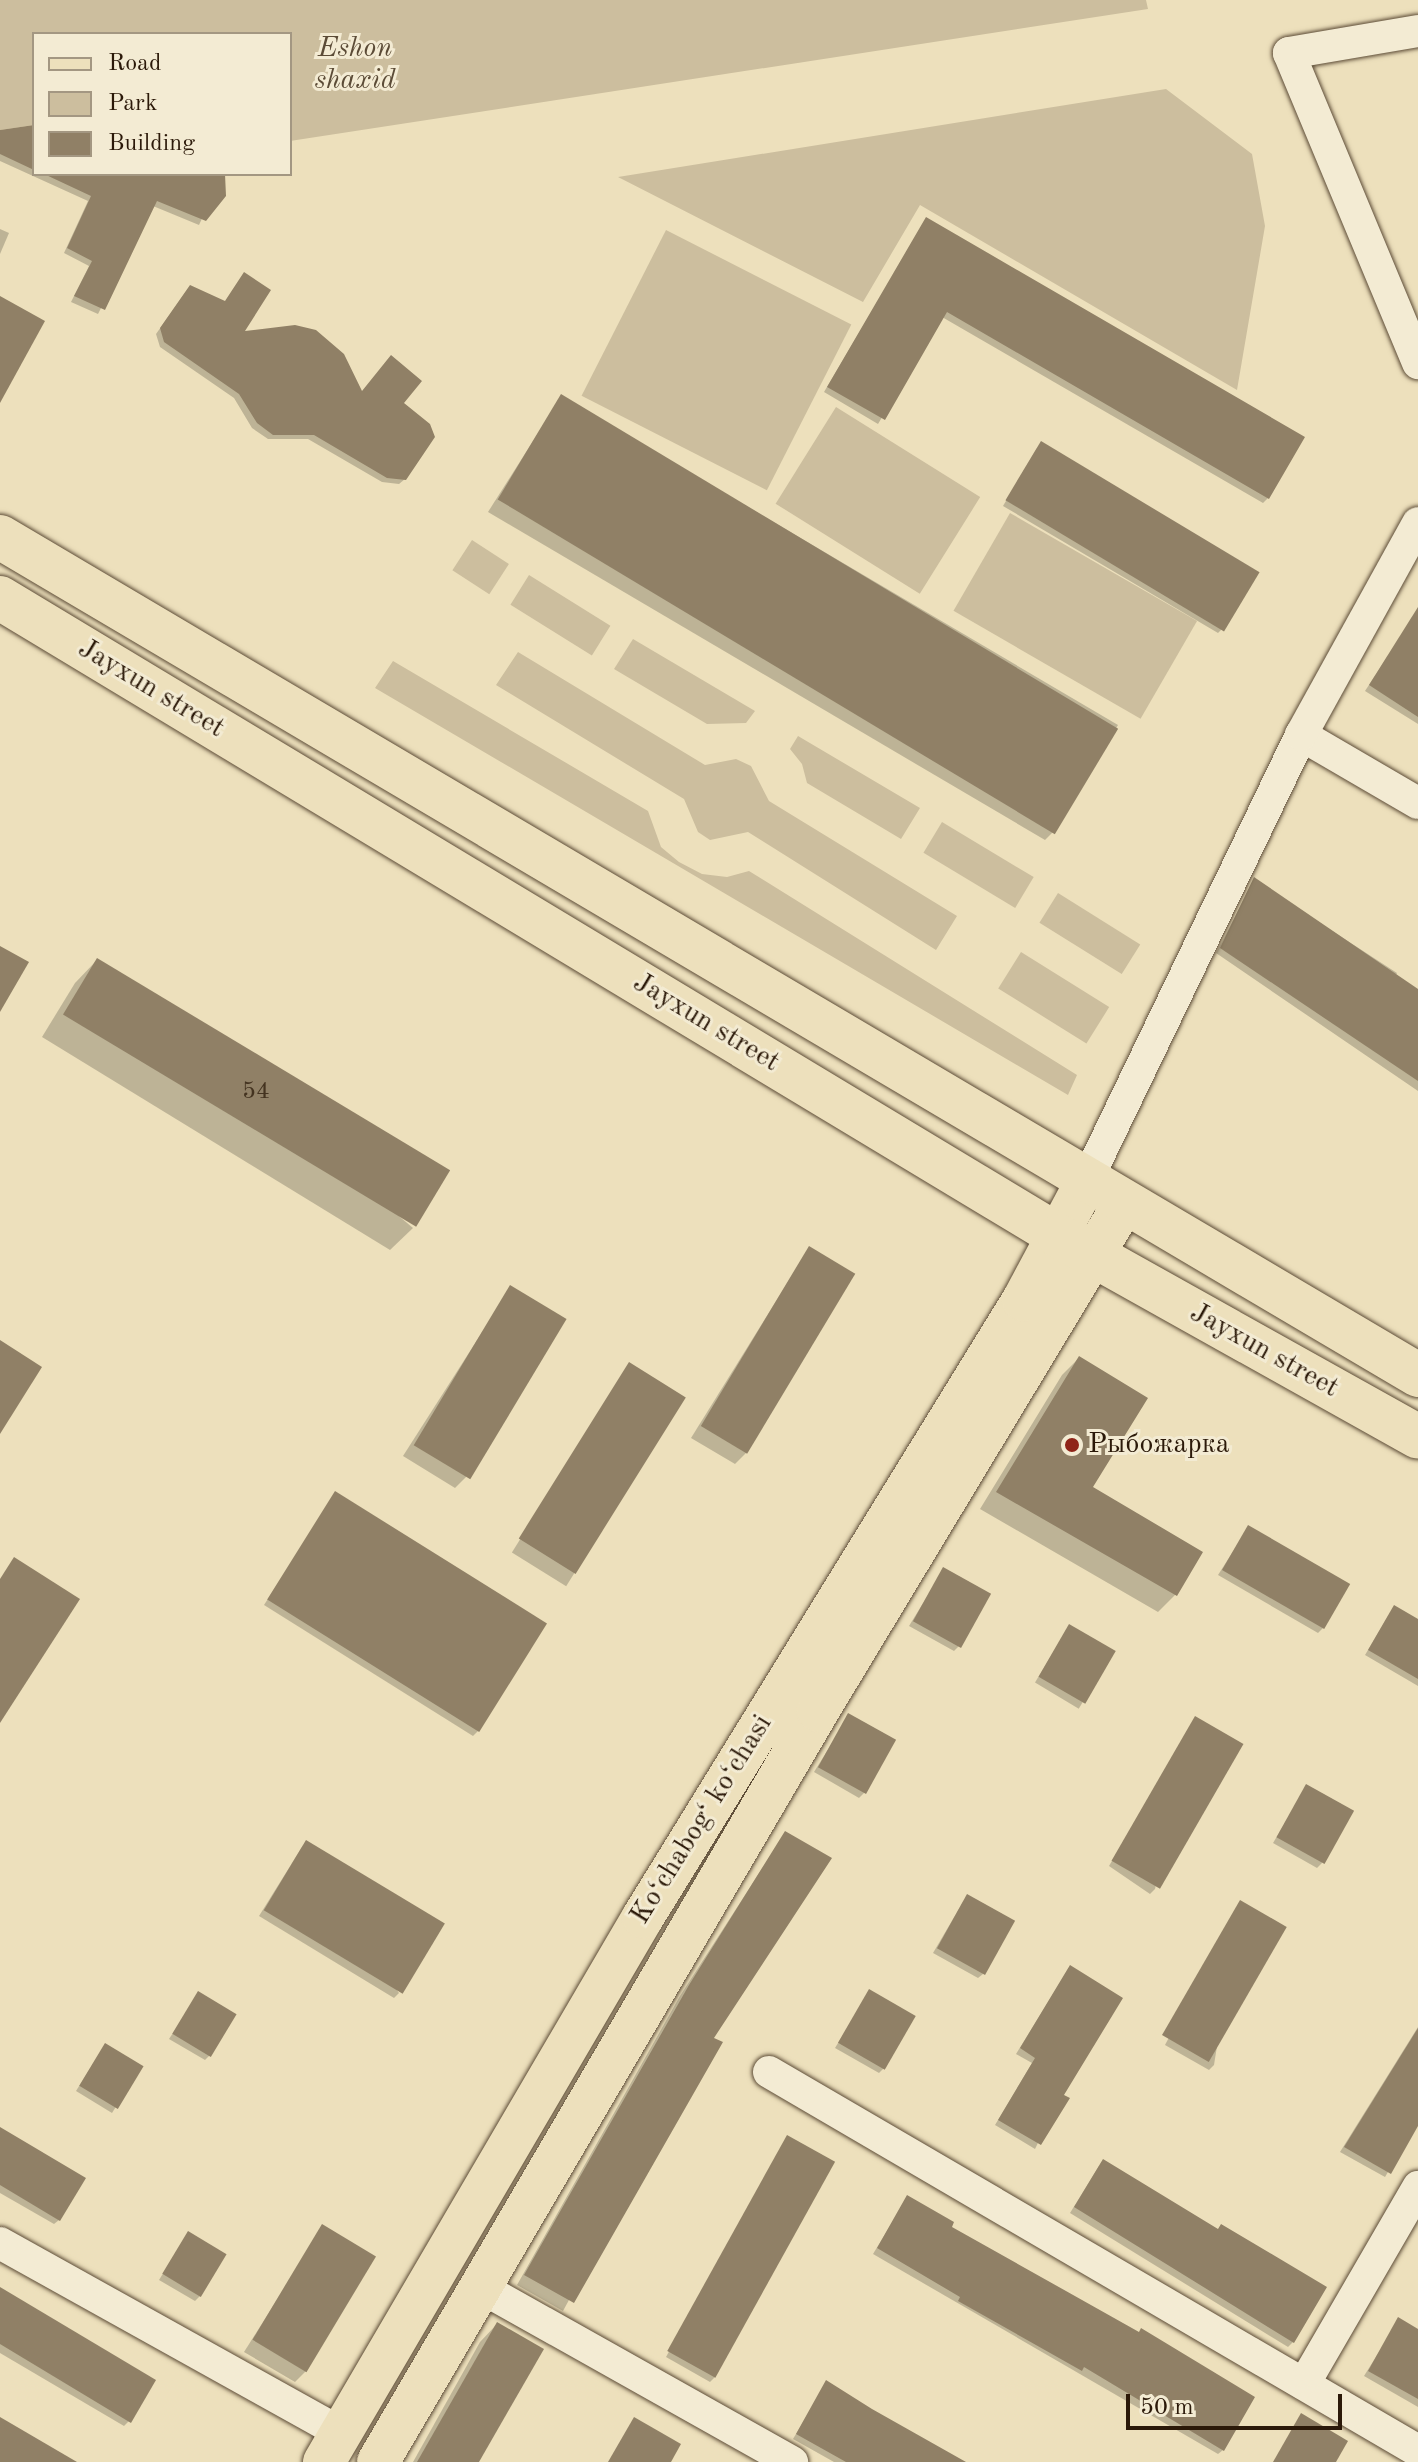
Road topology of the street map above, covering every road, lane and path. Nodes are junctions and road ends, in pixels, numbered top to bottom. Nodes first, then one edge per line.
1 (1418, 31) edge
2 (1418, 363) edge
3 (1418, 523) edge
4 (0, 537) edge
5 (0, 598) edge
6 (1301, 735) junction
7 (1418, 803) edge
8 (643, 919) junction
9 (614, 968) junction
10 (1086, 1182) junction
11 (1124, 1204) junction
12 (1077, 1247) junction
13 (1418, 1375) edge
14 (1418, 1437) edge
15 (643, 1917) junction
16 (682, 1943) junction
17 (769, 2072) dead end
18 (1418, 2187) edge
19 (0, 2243) edge
20 (480, 2287) junction
21 (1304, 2384) junction
22 (339, 2451) edge
23 (1418, 2451) edge
24 (378, 2462) edge
25 (792, 2462) edge

1 - 2 street
3 - 6 street
4 - 8 highway, Jayxun street
5 - 9 highway, Jayxun street
6 - 7 street
6 - 10 street
8 - 9 highway
8 - 10 highway, Jayxun street
9 - 12 highway, Jayxun street
10 - 11 highway, Jayxun street
10 - 12 main road, Ko‘chabog‘ ko‘chasi
11 - 12 main road, Ko‘chabog‘ ko‘chasi
11 - 13 highway, Jayxun street
12 - 14 highway, Jayxun street
12 - 15 main road, Ko‘chabog‘ ko‘chasi
12 - 16 main road, Ko‘chabog‘ ko‘chasi
15 - 16 street
15 - 22 main road, Ko‘chabog‘ ko‘chasi
16 - 20 main road, Ko‘chabog‘ ko‘chasi
17 - 21 street
18 - 21 street
19 - 22 street
20 - 24 main road, Ko‘chabog‘ ko‘chasi
20 - 25 street
21 - 23 street

